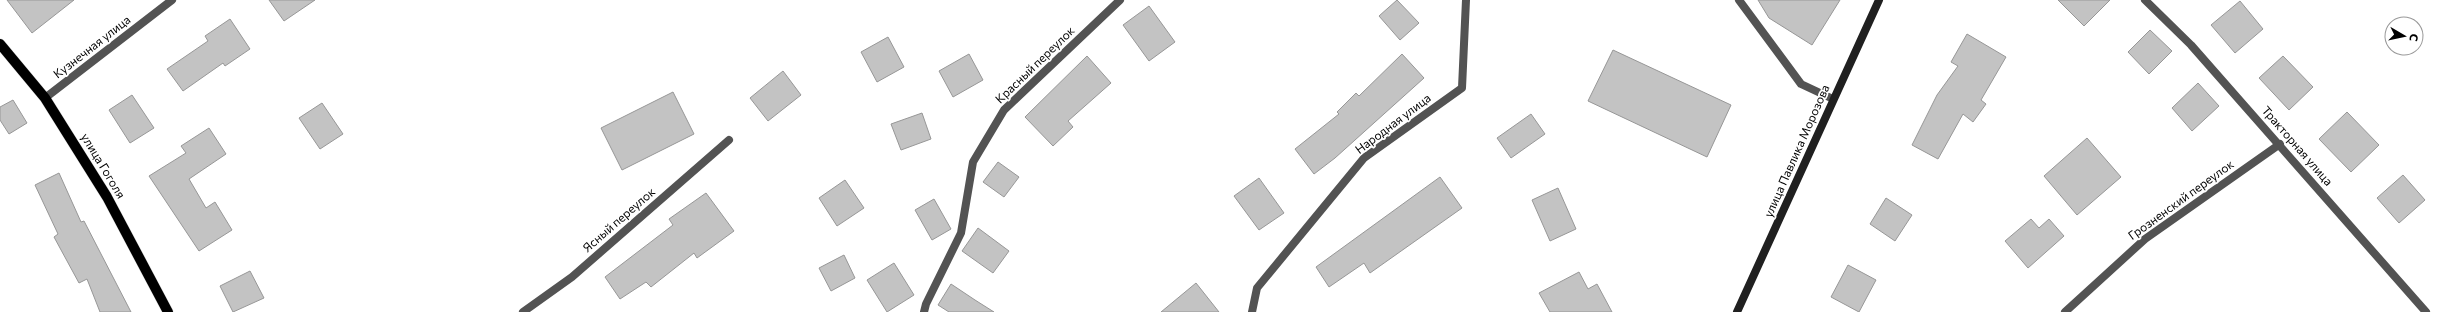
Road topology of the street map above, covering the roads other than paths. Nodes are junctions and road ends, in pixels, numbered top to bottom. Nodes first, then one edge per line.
1 (172, 0) edge
2 (1120, 0) edge
3 (1466, 0) edge
4 (1739, 0) edge
5 (1879, 0) edge
6 (2145, 0) edge
7 (0, 44) edge
8 (45, 98) junction
9 (1833, 99) junction
10 (728, 140) dead end
11 (2280, 144) junction
12 (168, 312) edge
13 (523, 312) edge
14 (924, 312) edge
15 (1252, 312) edge
16 (1737, 312) edge
17 (2065, 312) edge
18 (2426, 312) edge

1 - 8 street, Кузнечная улица
2 - 14 street, Красный переулок
3 - 15 street, Народная улица
4 - 9 street
5 - 9 street, улица Павлика Морозова
6 - 11 street, Тракторная улица
7 - 8 main road, улица Гоголя
8 - 12 main road, улица Гоголя
9 - 16 street, улица Павлика Морозова
10 - 13 street, Ясный переулок
11 - 17 street, Грозненский переулок
11 - 18 street, Тракторная улица

